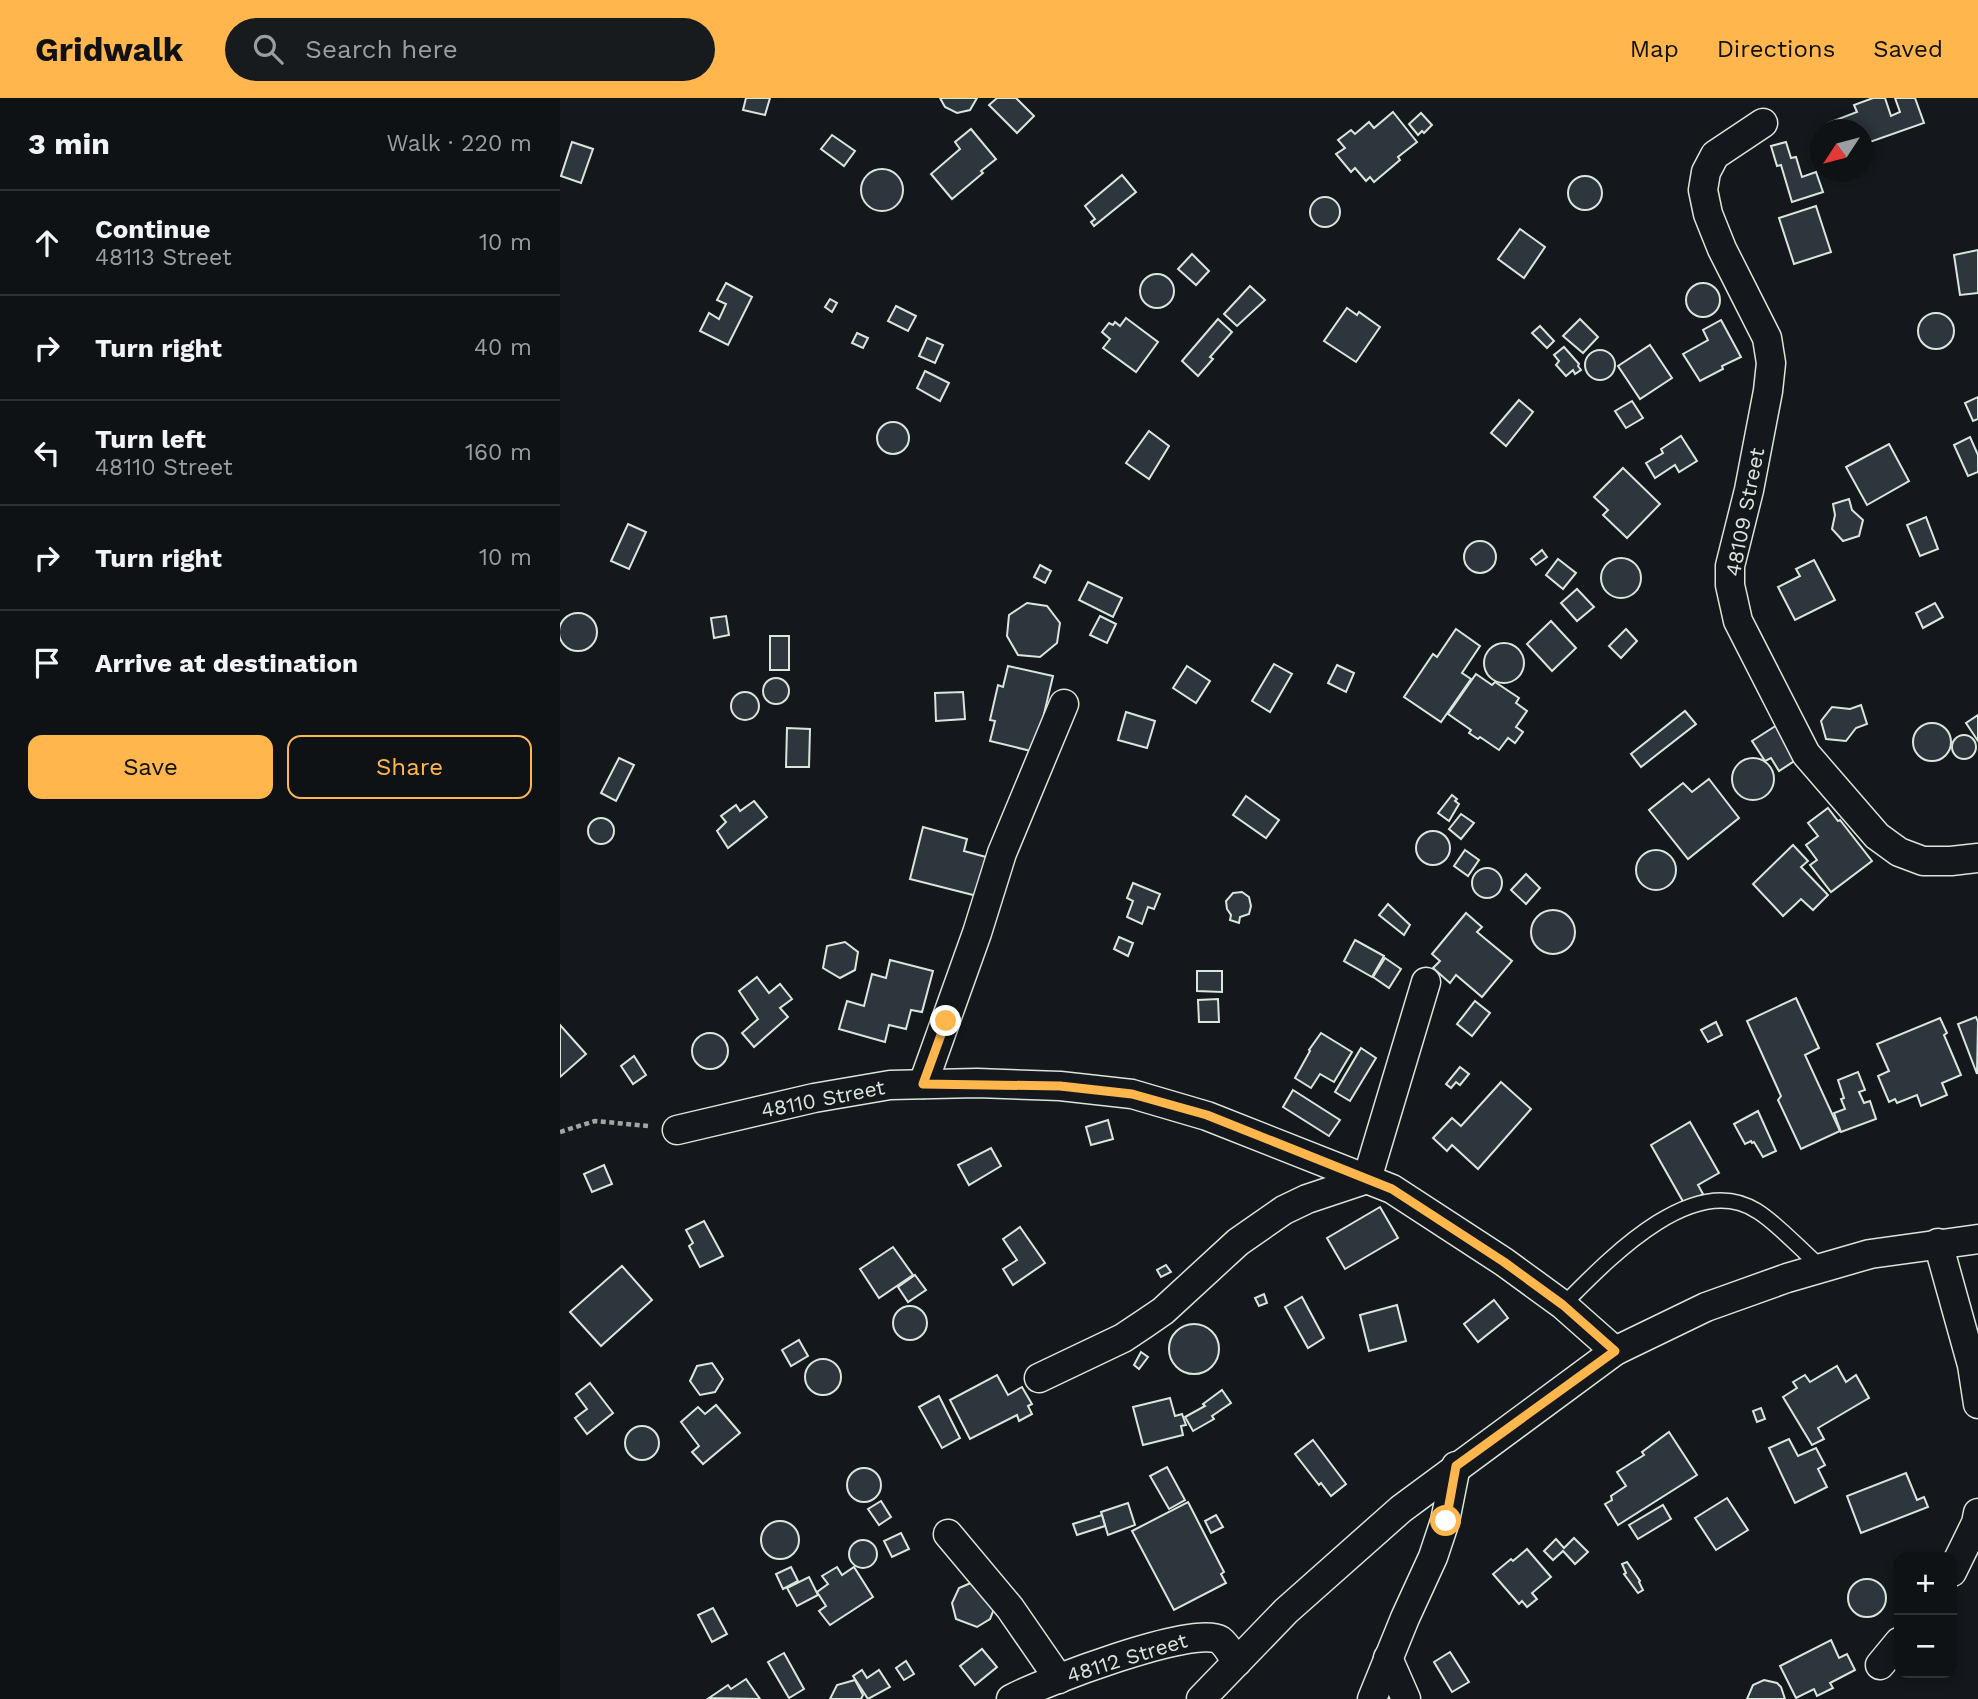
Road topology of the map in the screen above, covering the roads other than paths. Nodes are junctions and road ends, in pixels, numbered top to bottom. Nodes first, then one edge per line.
1 (1763, 123) dead end
2 (1064, 704) dead end
3 (1978, 858) edge
4 (1426, 982) dead end
5 (923, 1084) junction
6 (677, 1130) road end
7 (1367, 1179) junction
8 (1978, 1239) edge
9 (1938, 1243) junction
10 (1822, 1268) junction
11 (1563, 1305) junction
12 (1615, 1351) junction
13 (1039, 1378) dead end
14 (1978, 1404) edge
15 (1456, 1466) junction
16 (1978, 1513) edge
17 (948, 1534) dead end
18 (1957, 1562) edge
19 (1894, 1648) edge
20 (1388, 1658) junction
21 (1237, 1662) junction
22 (1880, 1665) dead end
23 (1059, 1679) junction
24 (1011, 1699) edge
25 (1201, 1699) edge
26 (1371, 1699) edge
27 (1406, 1699) edge

1 - 3 street, 48109 Street
2 - 5 street
4 - 7 street
5 - 6 street, 48110 Street
5 - 7 street, 48110 Street
7 - 11 street, 48110 Street
7 - 13 street
8 - 9 street
9 - 10 street
9 - 14 street
10 - 11 lane
10 - 12 street
11 - 12 street, 48110 Street
12 - 15 street
15 - 20 street
15 - 21 street
16 - 18 street
17 - 23 street
19 - 22 street
20 - 26 street
20 - 27 street
21 - 23 street, 48112 Street
21 - 25 street
23 - 24 street, 48112 Street

